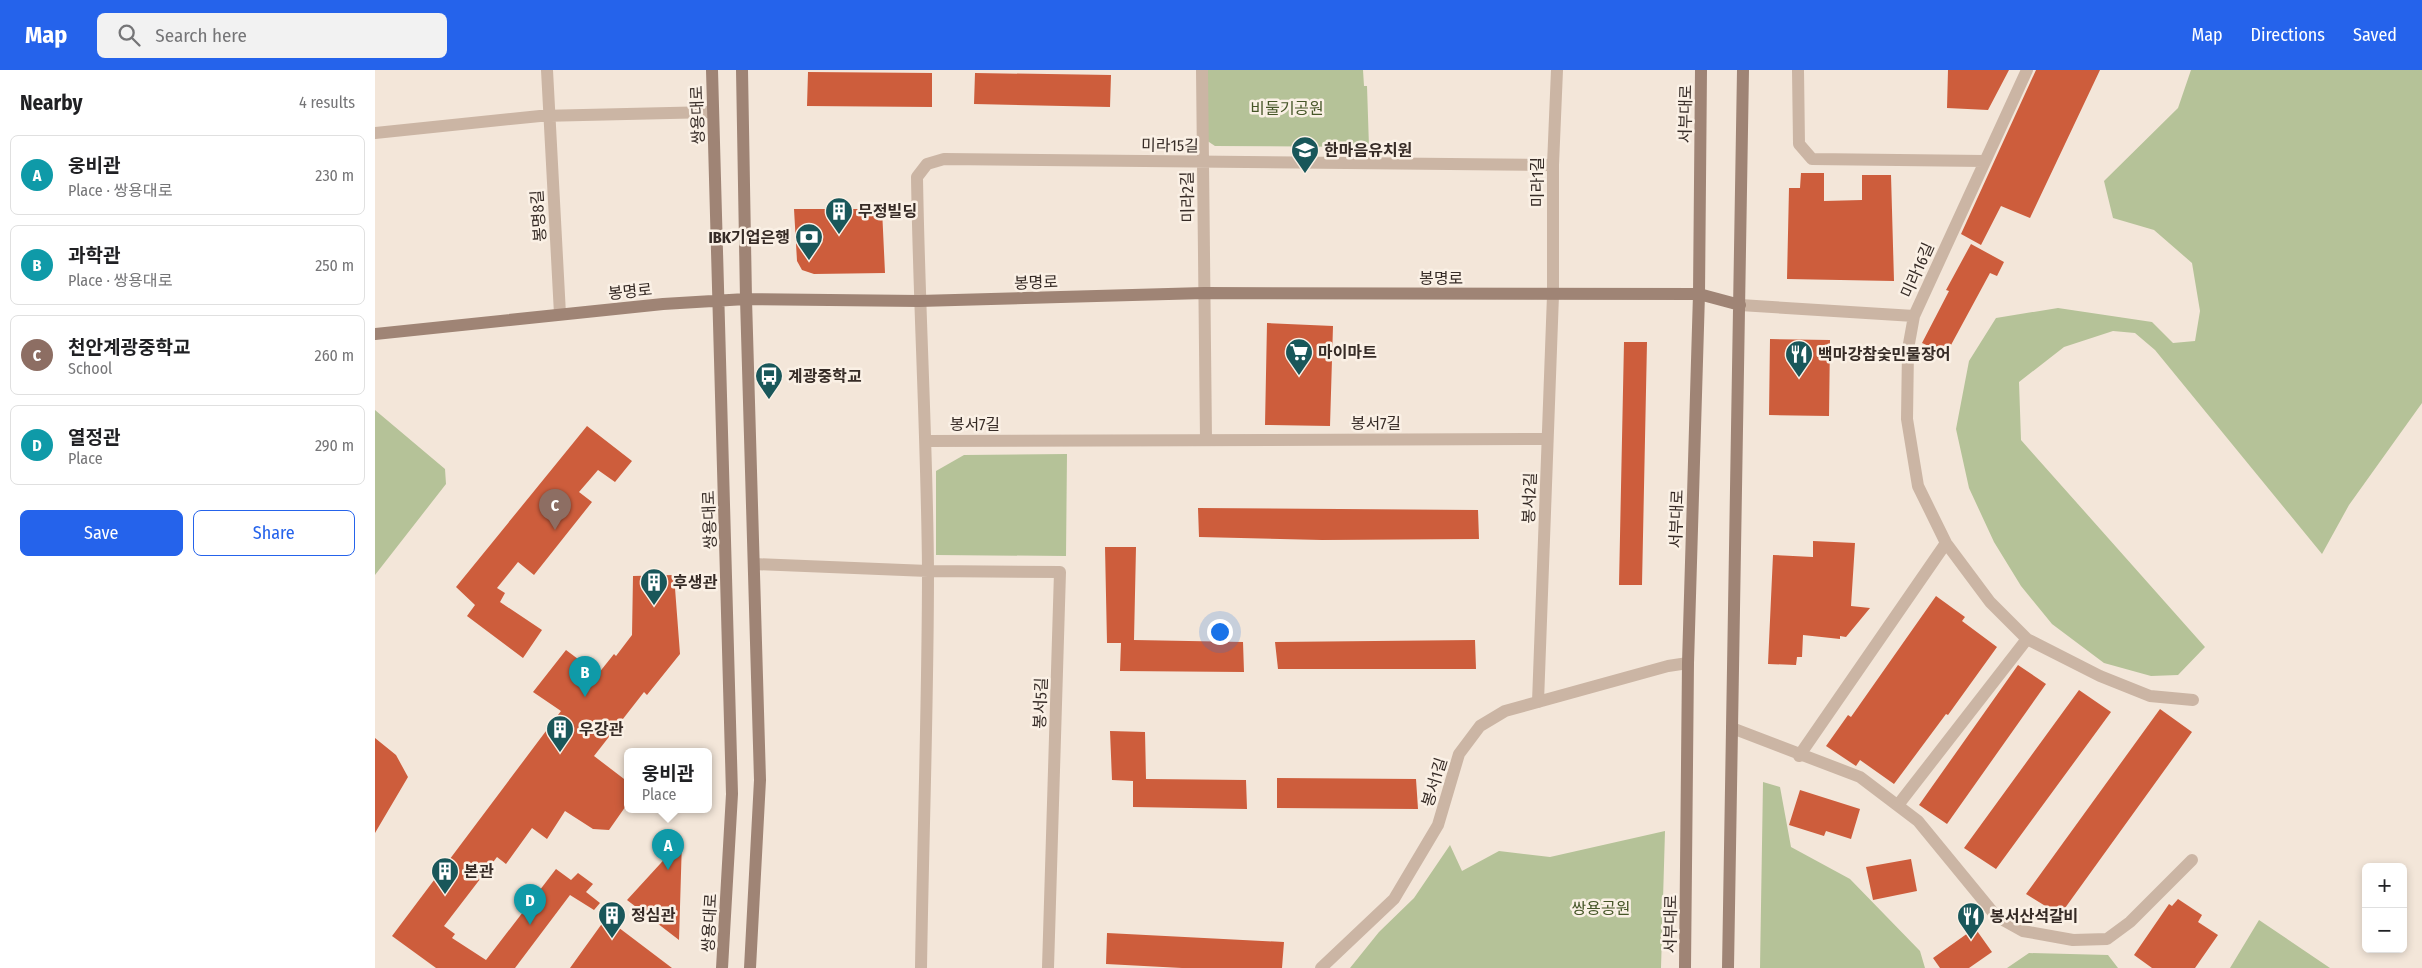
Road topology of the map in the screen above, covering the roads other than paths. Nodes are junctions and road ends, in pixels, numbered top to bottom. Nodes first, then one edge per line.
1 (547, 70) edge
2 (712, 70) edge
3 (743, 70) edge
4 (1202, 70) edge
5 (1557, 70) edge
6 (1701, 70) edge
7 (1743, 70) edge
8 (1799, 70) edge
9 (2027, 70) edge
10 (713, 112) junction
11 (548, 116) junction
12 (375, 133) edge
13 (1203, 161) junction
14 (1984, 161) junction
15 (1553, 165) junction
16 (1204, 293) junction
17 (1699, 294) junction
18 (1553, 295) junction
19 (746, 299) junction
20 (718, 300) junction
21 (919, 301) junction
22 (1740, 305) junction
23 (560, 314) junction
24 (1915, 316) junction
25 (375, 334) edge
26 (1205, 439) junction
27 (1547, 439) junction
28 (926, 441) junction
29 (1946, 542) junction
30 (754, 564) junction
31 (928, 571) junction
32 (2027, 639) junction
33 (1688, 663) junction
34 (2193, 700) dead end
35 (1538, 702) junction
36 (1732, 728) junction
37 (1799, 756) junction
38 (1898, 805) junction
39 (2192, 860) dead end
40 (722, 968) edge
41 (751, 968) edge
42 (921, 968) edge
43 (1048, 968) edge
44 (1321, 968) edge
45 (1685, 968) edge
46 (1728, 968) edge

1 - 11 street, 봉명8길
2 - 10 main road, 쌍용대로
3 - 19 main road
4 - 13 street, 미라2길
5 - 15 street, 미라1길
6 - 17 main road, 서부대로
7 - 22 main road
8 - 14 street
9 - 14 street, 미라16길
10 - 11 street
10 - 20 main road, 쌍용대로
11 - 12 street
11 - 23 street, 봉명8길
13 - 15 street, 미라15길
13 - 16 street, 미라2길
13 - 21 street, 미라15길
14 - 24 street, 미라16길
15 - 18 street, 미라1길
16 - 18 main road, 봉명로
16 - 21 main road, 봉명로
16 - 26 street
17 - 18 main road, 봉명로
17 - 22 main road, 봉명로
17 - 33 main road, 서부대로
18 - 27 street, 봉서2길
19 - 20 main road, 봉명로
19 - 21 main road, 봉명로
19 - 30 main road
20 - 23 main road, 봉명로
20 - 40 main road, 쌍용대로
21 - 28 street
22 - 24 street, 미라16길
22 - 36 main road
23 - 25 main road, 봉명로
24 - 29 street
26 - 27 street, 봉서7길
26 - 28 street, 봉서7길
27 - 35 street, 봉서2길
28 - 31 street
29 - 32 street
29 - 37 street
30 - 31 street, 봉서5길
30 - 41 main road
31 - 42 street
31 - 43 street, 봉서5길
32 - 34 street
32 - 38 street
33 - 35 street, 봉서1길
33 - 45 main road, 서부대로
35 - 44 street, 봉서1길
36 - 37 street
36 - 46 main road
37 - 38 street
38 - 39 street

